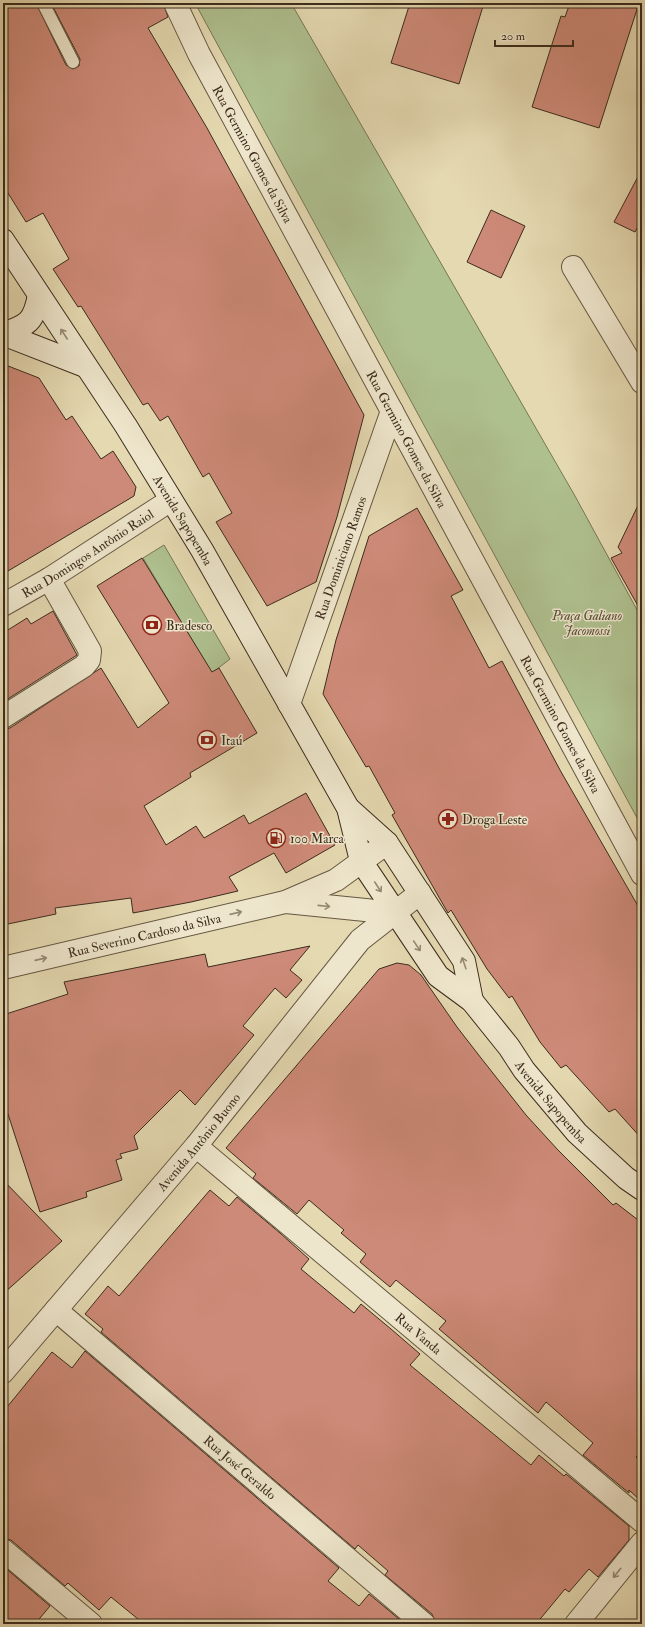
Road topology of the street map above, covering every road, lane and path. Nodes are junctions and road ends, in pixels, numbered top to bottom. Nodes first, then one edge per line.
1 (43, 3) edge
2 (175, 3) edge
3 (73, 62) dead end
4 (3, 240) edge
5 (572, 267) dead end
6 (39, 295) junction
7 (3, 334) edge
8 (85, 366) junction
9 (642, 382) edge
10 (392, 411) junction
11 (171, 500) junction
12 (49, 579) junction
13 (3, 605) edge
14 (289, 704) junction
15 (3, 716) edge
16 (348, 808) junction
17 (387, 843) junction
18 (361, 861) junction
19 (642, 874) edge
20 (420, 893) junction
21 (285, 902) junction
22 (395, 913) junction
23 (3, 968) edge
24 (472, 1001) junction
25 (196, 1146) junction
26 (642, 1188) edge
27 (56, 1310) junction
28 (3, 1372) edge
29 (642, 1521) edge
30 (642, 1543) edge
31 (3, 1550) edge
32 (90, 1624) edge
33 (424, 1624) edge
34 (576, 1624) edge

1 - 3 lane
2 - 10 street, Rua Germino Gomes da Silva
4 - 6 street, Avenida Sapopemba
5 - 9 street
6 - 7 street
8 -> 6 street, Avenida Sapopemba
7 - 8 street
8 - 11 street, Avenida Sapopemba
10 - 14 street, Rua Dominiciano Ramos
10 - 19 street, Rua Germino Gomes da Silva
11 - 12 street, Rua Domingos Antônio Raiol
11 - 14 street, Avenida Sapopemba
12 - 13 street, Rua Domingos Antônio Raiol
12 - 15 street
14 - 16 street, Avenida Sapopemba
16 - 17 street, Avenida Sapopemba
16 - 18 street, Avenida Sapopemba
17 - 18 street, Rua Severino Cardoso da Silva
17 - 20 street, Avenida Sapopemba
18 - 21 street, Rua Severino Cardoso da Silva
18 -> 22 street, Avenida Sapopemba
20 - 22 street, Avenida Antônio Buono
24 -> 20 street, Avenida Sapopemba
21 -> 22 street, Rua Severino Cardoso da Silva
23 -> 21 street, Rua Severino Cardoso da Silva
22 -> 24 street, Avenida Sapopemba
22 - 25 street, Avenida Antônio Buono
24 - 26 street, Avenida Sapopemba
25 - 27 street, Avenida Antônio Buono
25 - 29 street, Rua Vanda
27 - 28 street, Avenida Antônio Buono
27 - 33 street, Rua José Geraldo
30 -> 34 street
31 - 32 street

